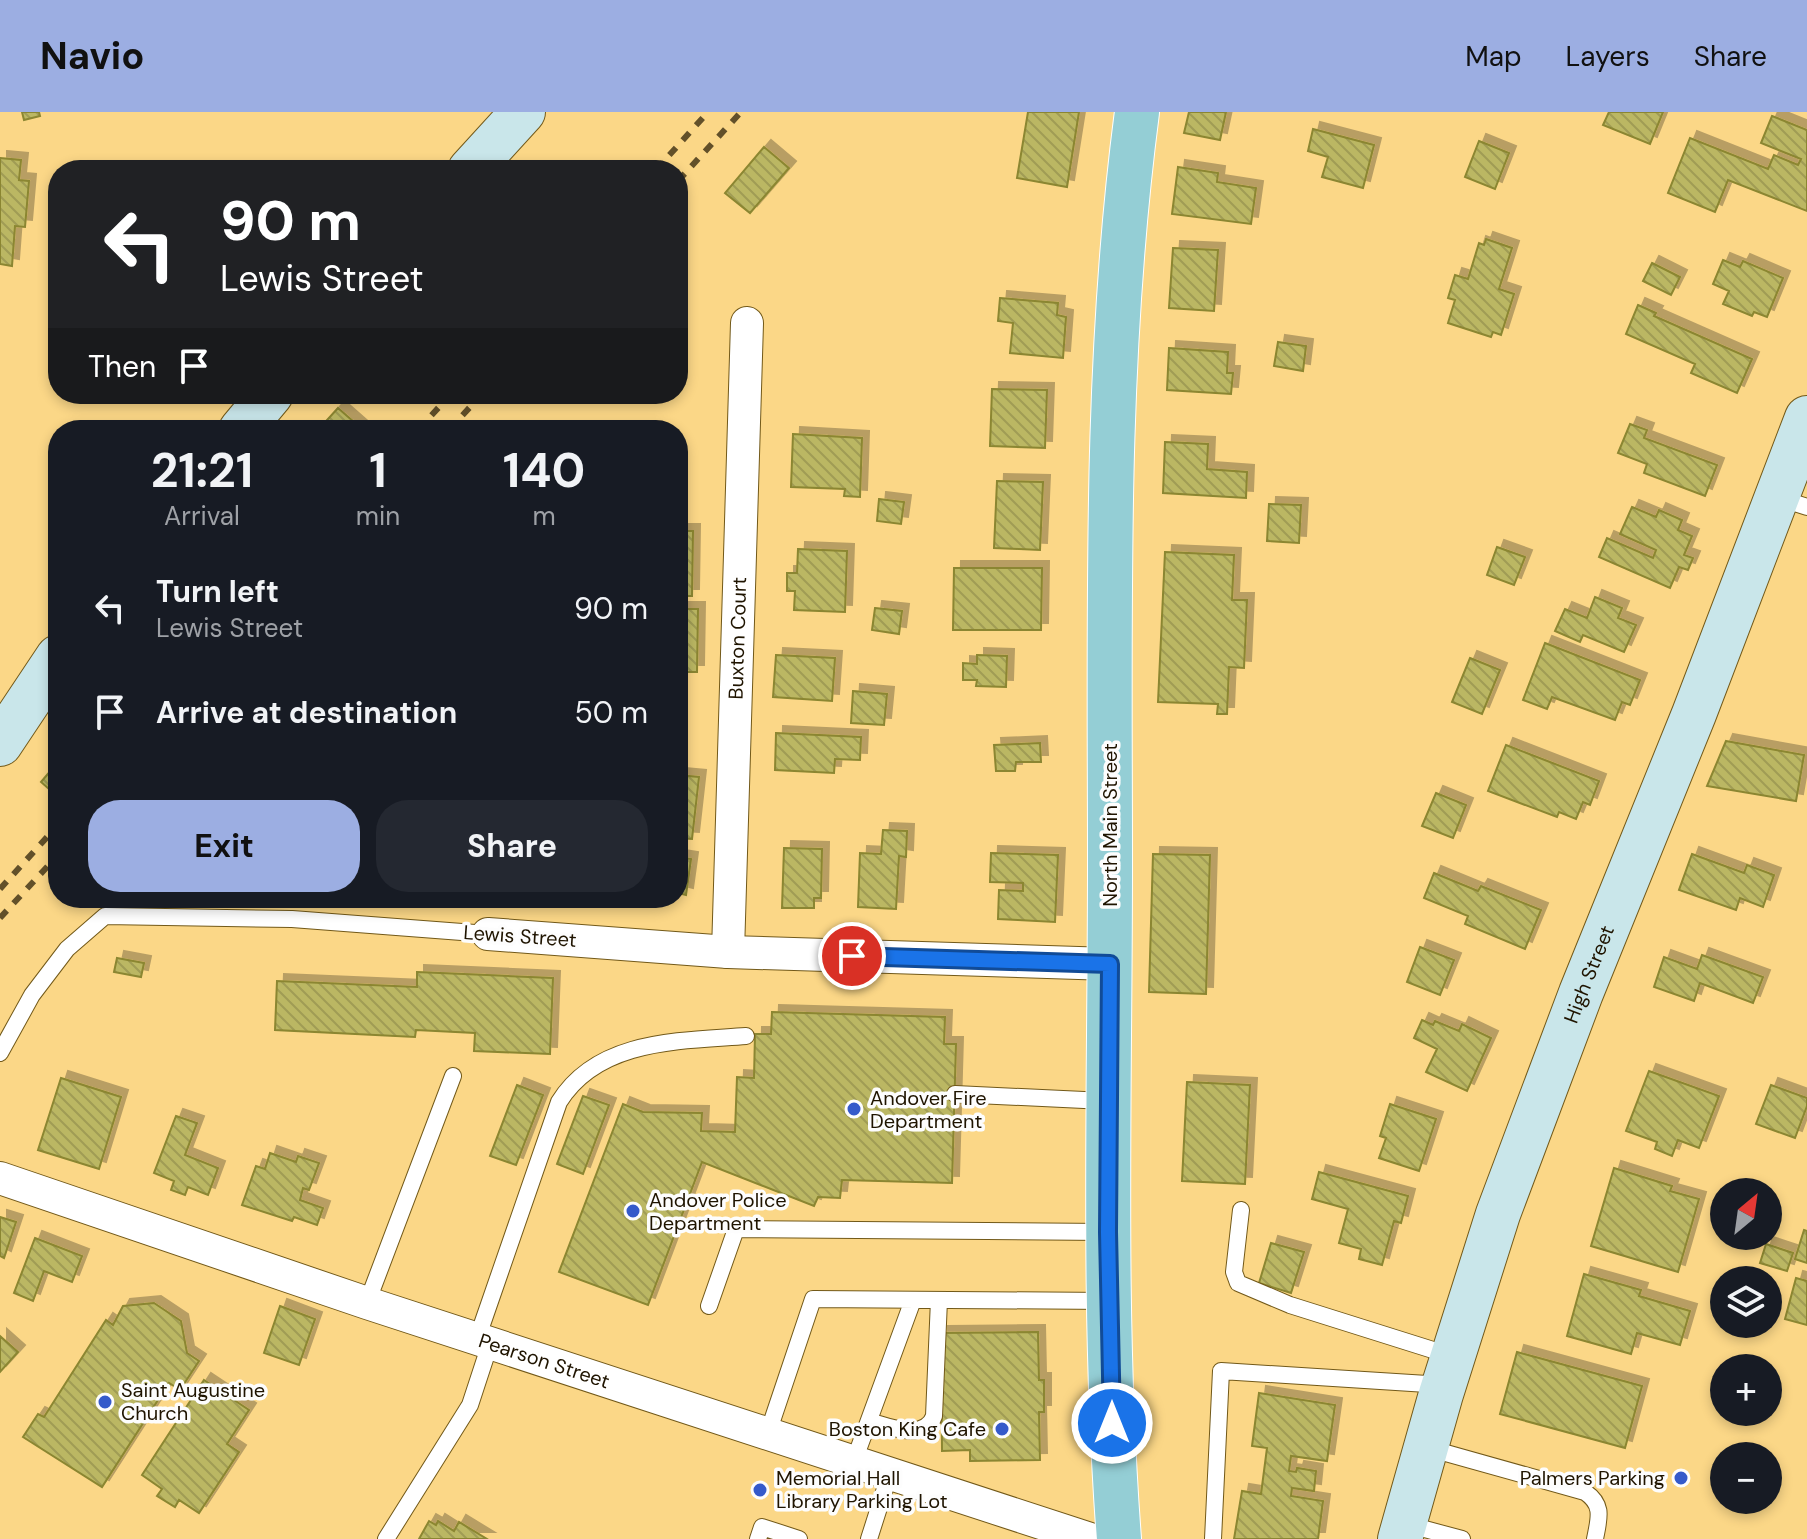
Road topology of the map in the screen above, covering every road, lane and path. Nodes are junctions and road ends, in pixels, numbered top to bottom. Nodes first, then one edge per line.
1 (523, 112) edge
2 (1137, 112) edge
3 (479, 160) edge
4 (747, 323) dead end
5 (263, 404) edge
6 (1807, 418) edge
7 (249, 420) edge
8 (1792, 502) edge
9 (48, 672) edge
10 (0, 744) edge
11 (488, 934) joint
12 (728, 952) junction
13 (1110, 964) junction
14 (746, 1036) dead end
15 (0, 1053) edge
16 (453, 1076) dead end
17 (955, 1094) dead end
18 (1109, 1102) junction
19 (0, 1178) edge
20 (1241, 1210) dead end
21 (1108, 1232) junction
22 (913, 1300) junction
23 (939, 1300) junction
24 (1110, 1301) junction
25 (367, 1303) junction
26 (709, 1306) dead end
27 (484, 1342) junction
28 (1449, 1370) junction
29 (869, 1421) junction
30 (768, 1433) junction
31 (1426, 1447) junction
32 (854, 1461) junction
33 (890, 1473) junction
34 (1402, 1531) edge
35 (386, 1539) edge
36 (758, 1539) edge
37 (799, 1539) edge
38 (869, 1539) edge
39 (1090, 1539) edge
40 (1119, 1539) edge
41 (1213, 1539) edge
42 (1462, 1539) edge
43 (1595, 1539) edge

1 - 3 main road
2 - 13 main road, North Main Street
4 - 12 street, Buxton Court
5 - 7 main road
6 - 8 main road, High Street
8 - 28 main road, High Street
9 - 10 main road
11 - 12 street, Lewis Street
11 - 15 lane, Lewis Street
12 - 13 street, Lewis Street
13 - 18 main road, North Main Street
14 - 27 lane
16 - 25 lane
17 - 18 lane
18 - 21 main road, North Main Street
19 - 25 street, Pearson Street
20 - 28 lane
21 - 24 main road, North Main Street
21 - 26 lane
22 - 23 lane
22 - 29 lane
22 - 30 lane
23 - 24 lane
23 - 29 lane
24 - 40 main road, North Main Street
25 - 27 street, Pearson Street
27 - 30 street, Pearson Street
27 - 35 lane
28 - 31 main road, High Street
28 - 41 lane
29 - 32 lane
30 - 32 street, Pearson Street
31 - 34 main road, High Street
31 - 43 lane
32 - 33 street, Pearson Street
33 - 38 lane
33 - 39 street, Pearson Street
34 - 42 lane
36 - 37 lane

